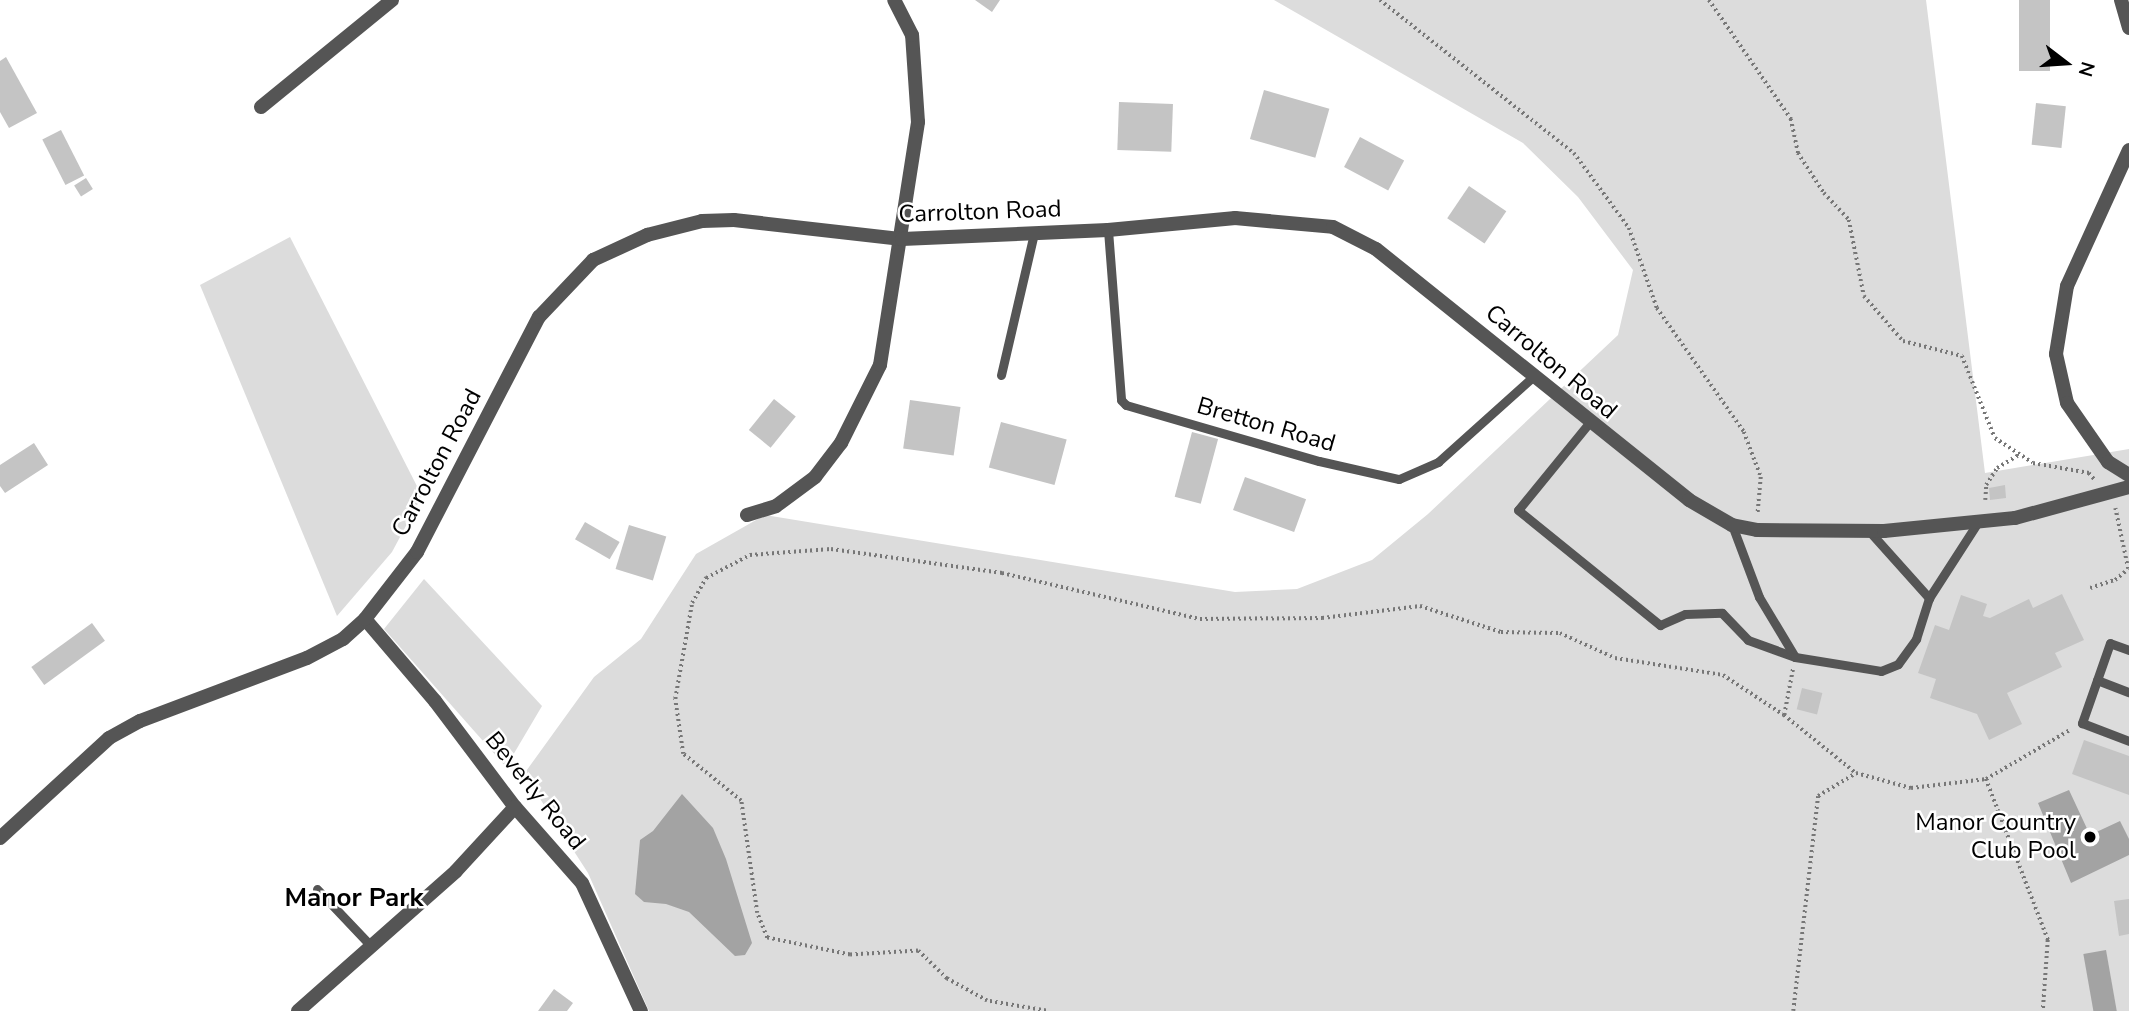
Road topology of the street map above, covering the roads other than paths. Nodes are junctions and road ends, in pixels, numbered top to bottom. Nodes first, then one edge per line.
1 (392, 0) edge
2 (894, 0) edge
3 (2121, 0) edge
4 (2129, 28) edge
5 (261, 107) dead end
6 (2129, 150) edge
7 (1108, 230) junction
8 (1034, 233) junction
9 (902, 239) junction
10 (1001, 375) dead end
11 (1535, 375) junction
12 (1589, 423) junction
13 (2129, 475) edge
14 (2129, 487) edge
15 (747, 515) dead end
16 (1978, 522) junction
17 (1732, 525) junction
18 (1870, 532) junction
19 (1929, 598) junction
20 (365, 619) junction
21 (2129, 650) edge
22 (1795, 657) junction
23 (2097, 680) junction
24 (2129, 692) edge
25 (2129, 741) edge
26 (514, 807) junction
27 (0, 838) edge
28 (317, 889) dead end
29 (371, 946) junction
30 (298, 1011) edge
31 (641, 1011) edge

1 - 5 street
2 - 9 street
3 - 4 street
6 - 13 street
7 - 8 street, Carrolton Road
7 - 11 street, Carrolton Road
7 - 11 lane, Bretton Road
8 - 9 street, Carrolton Road
8 - 10 lane
9 - 15 street
9 - 20 street, Carrolton Road
11 - 12 street, Carrolton Road
12 - 17 street, Carrolton Road
12 - 22 lane
14 - 16 street, Carrolton Road
16 - 18 street, Carrolton Road
16 - 19 lane
17 - 18 street, Carrolton Road
17 - 22 lane
18 - 19 lane
19 - 22 lane
20 - 26 street, Beverly Road
20 - 27 street, Carrolton Road
21 - 23 lane
23 - 24 lane
23 - 25 lane
26 - 29 street
26 - 31 street, Beverly Road
28 - 29 lane
29 - 30 street

